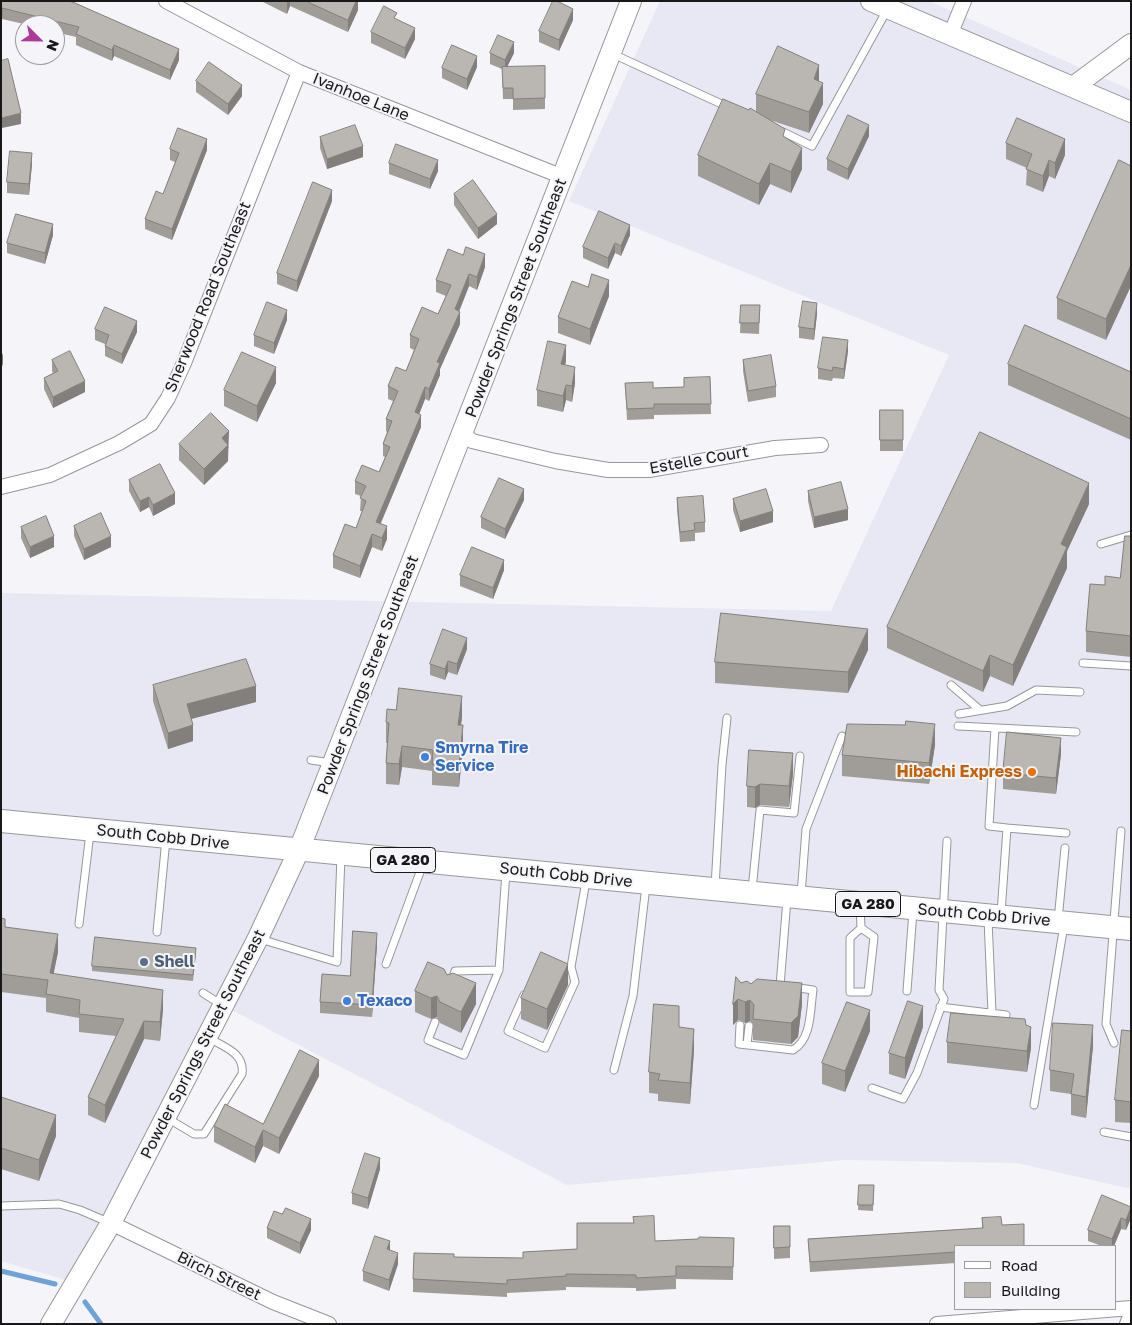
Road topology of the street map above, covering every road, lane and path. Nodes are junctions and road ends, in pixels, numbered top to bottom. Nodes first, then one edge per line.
1 (166, 1) edge
2 (631, 1) edge
3 (964, 1) edge
4 (880, 5) edge
5 (950, 35) junction
6 (1131, 44) edge
7 (611, 53) junction
8 (299, 72) junction
9 (1073, 87) junction
10 (732, 109) edge
11 (1131, 112) edge
12 (783, 132) edge
13 (563, 177) junction
14 (463, 433) junction
15 (821, 445) dead end
16 (1, 487) edge
17 (1131, 535) edge
18 (1101, 544) dead end
19 (1083, 662) dead end
20 (1131, 666) edge
21 (951, 685) dead end
22 (1080, 692) dead end
23 (980, 710) junction
24 (959, 714) dead end
25 (727, 718) dead end
26 (958, 726) dead end
27 (995, 728) junction
28 (1076, 732) dead end
29 (842, 736) dead end
30 (800, 756) dead end
31 (311, 760) dead end
32 (333, 763) junction
33 (1, 821) edge
34 (1007, 828) junction
35 (90, 829) junction
36 (1121, 832) dead end
37 (1066, 833) dead end
38 (166, 837) junction
39 (947, 841) dead end
40 (1065, 848) dead end
41 (300, 850) junction
42 (341, 854) junction
43 (424, 862) junction
44 (506, 869) junction
45 (586, 877) junction
46 (646, 883) junction
47 (715, 890) junction
48 (752, 893) junction
49 (794, 897) junction
50 (860, 903) junction
51 (913, 908) junction
52 (943, 911) junction
53 (994, 915) junction
54 (1061, 922) junction
55 (79, 924) dead end
56 (861, 928) junction
57 (1122, 928) edge
58 (158, 932) dead end
59 (258, 938) junction
60 (386, 964) dead end
61 (563, 965) edge
62 (571, 967) junction
63 (499, 970) junction
64 (771, 985) edge
65 (780, 986) junction
66 (527, 987) edge
67 (449, 991) edge
68 (907, 991) dead end
69 (203, 993) dead end
70 (224, 1006) junction
71 (940, 1007) junction
72 (992, 1013) junction
73 (1006, 1014) dead end
74 (435, 1022) dead end
75 (740, 1025) dead end
76 (749, 1026) dead end
77 (207, 1037) junction
78 (1114, 1043) dead end
79 (747, 1045) junction
80 (614, 1070) dead end
81 (872, 1088) dead end
82 (1034, 1105) dead end
83 (166, 1117) junction
84 (1104, 1132) dead end
85 (1131, 1137) edge
86 (1, 1206) edge
87 (111, 1224) junction
88 (1131, 1308) edge
89 (1117, 1309) edge
90 (1107, 1310) edge
91 (1131, 1314) edge
92 (51, 1324) edge
93 (329, 1324) edge
94 (937, 1324) edge
95 (1127, 1324) edge

1 - 8 street, Ivanhoe Lane
2 - 7 street, Powder Springs Street Southeast
3 - 5 street
4 - 5 street
4 - 12 lane
5 - 9 street
6 - 9 street
7 - 10 lane
7 - 13 street, Powder Springs Street Southeast
8 - 13 street, Ivanhoe Lane
8 - 16 street, Sherwood Road Southeast
9 - 11 street
13 - 14 street, Powder Springs Street Southeast
14 - 15 street, Estelle Court
14 - 32 street, Powder Springs Street Southeast
17 - 18 lane
19 - 20 lane
21 - 23 lane
22 - 23 lane
23 - 24 lane
25 - 47 lane
26 - 27 lane
27 - 28 lane
27 - 34 lane
29 - 49 lane
30 - 48 lane
31 - 32 lane
32 - 41 street, Powder Springs Street Southeast
33 - 35 main road, South Cobb Drive / GA 280
34 - 37 lane
34 - 53 lane
35 - 38 main road, South Cobb Drive / GA 280
35 - 55 lane
36 - 57 lane
38 - 41 main road, South Cobb Drive / GA 280
38 - 58 lane
39 - 52 lane
40 - 54 lane
41 - 42 main road, South Cobb Drive / GA 280
41 - 59 street, Powder Springs Street Southeast
42 - 43 main road, South Cobb Drive / GA 280
42 - 59 lane
43 - 44 main road, South Cobb Drive / GA 280
43 - 60 lane
44 - 45 main road, South Cobb Drive / GA 280
44 - 63 lane
45 - 46 main road, South Cobb Drive / GA 280
45 - 62 lane
46 - 47 main road, South Cobb Drive / GA 280
46 - 80 lane
47 - 48 main road, South Cobb Drive / GA 280
48 - 49 main road, South Cobb Drive / GA 280
49 - 50 main road, South Cobb Drive / GA 280
49 - 65 lane
50 - 51 main road, South Cobb Drive / GA 280
50 - 56 lane
51 - 52 main road, South Cobb Drive / GA 280
51 - 68 lane
52 - 53 main road, South Cobb Drive / GA 280
52 - 71 lane
53 - 54 main road, South Cobb Drive / GA 280
53 - 72 lane
54 - 57 main road, South Cobb Drive / GA 280
54 - 82 lane
56 - 56 lane
57 - 78 lane
59 - 70 street, Powder Springs Street Southeast
61 - 62 lane
62 - 66 lane
63 - 67 lane
63 - 74 lane
64 - 65 lane
65 - 79 lane
69 - 70 lane
70 - 77 street, Powder Springs Street Southeast
71 - 72 lane
71 - 81 lane
72 - 73 lane
75 - 79 lane
76 - 79 lane
77 - 83 street, Powder Springs Street Southeast
77 - 83 lane
83 - 87 street, Powder Springs Street Southeast
84 - 85 lane
86 - 87 lane
87 - 92 street, Powder Springs Street Southeast
87 - 93 street, Birch Street
88 - 89 street
90 - 94 street
91 - 95 street

